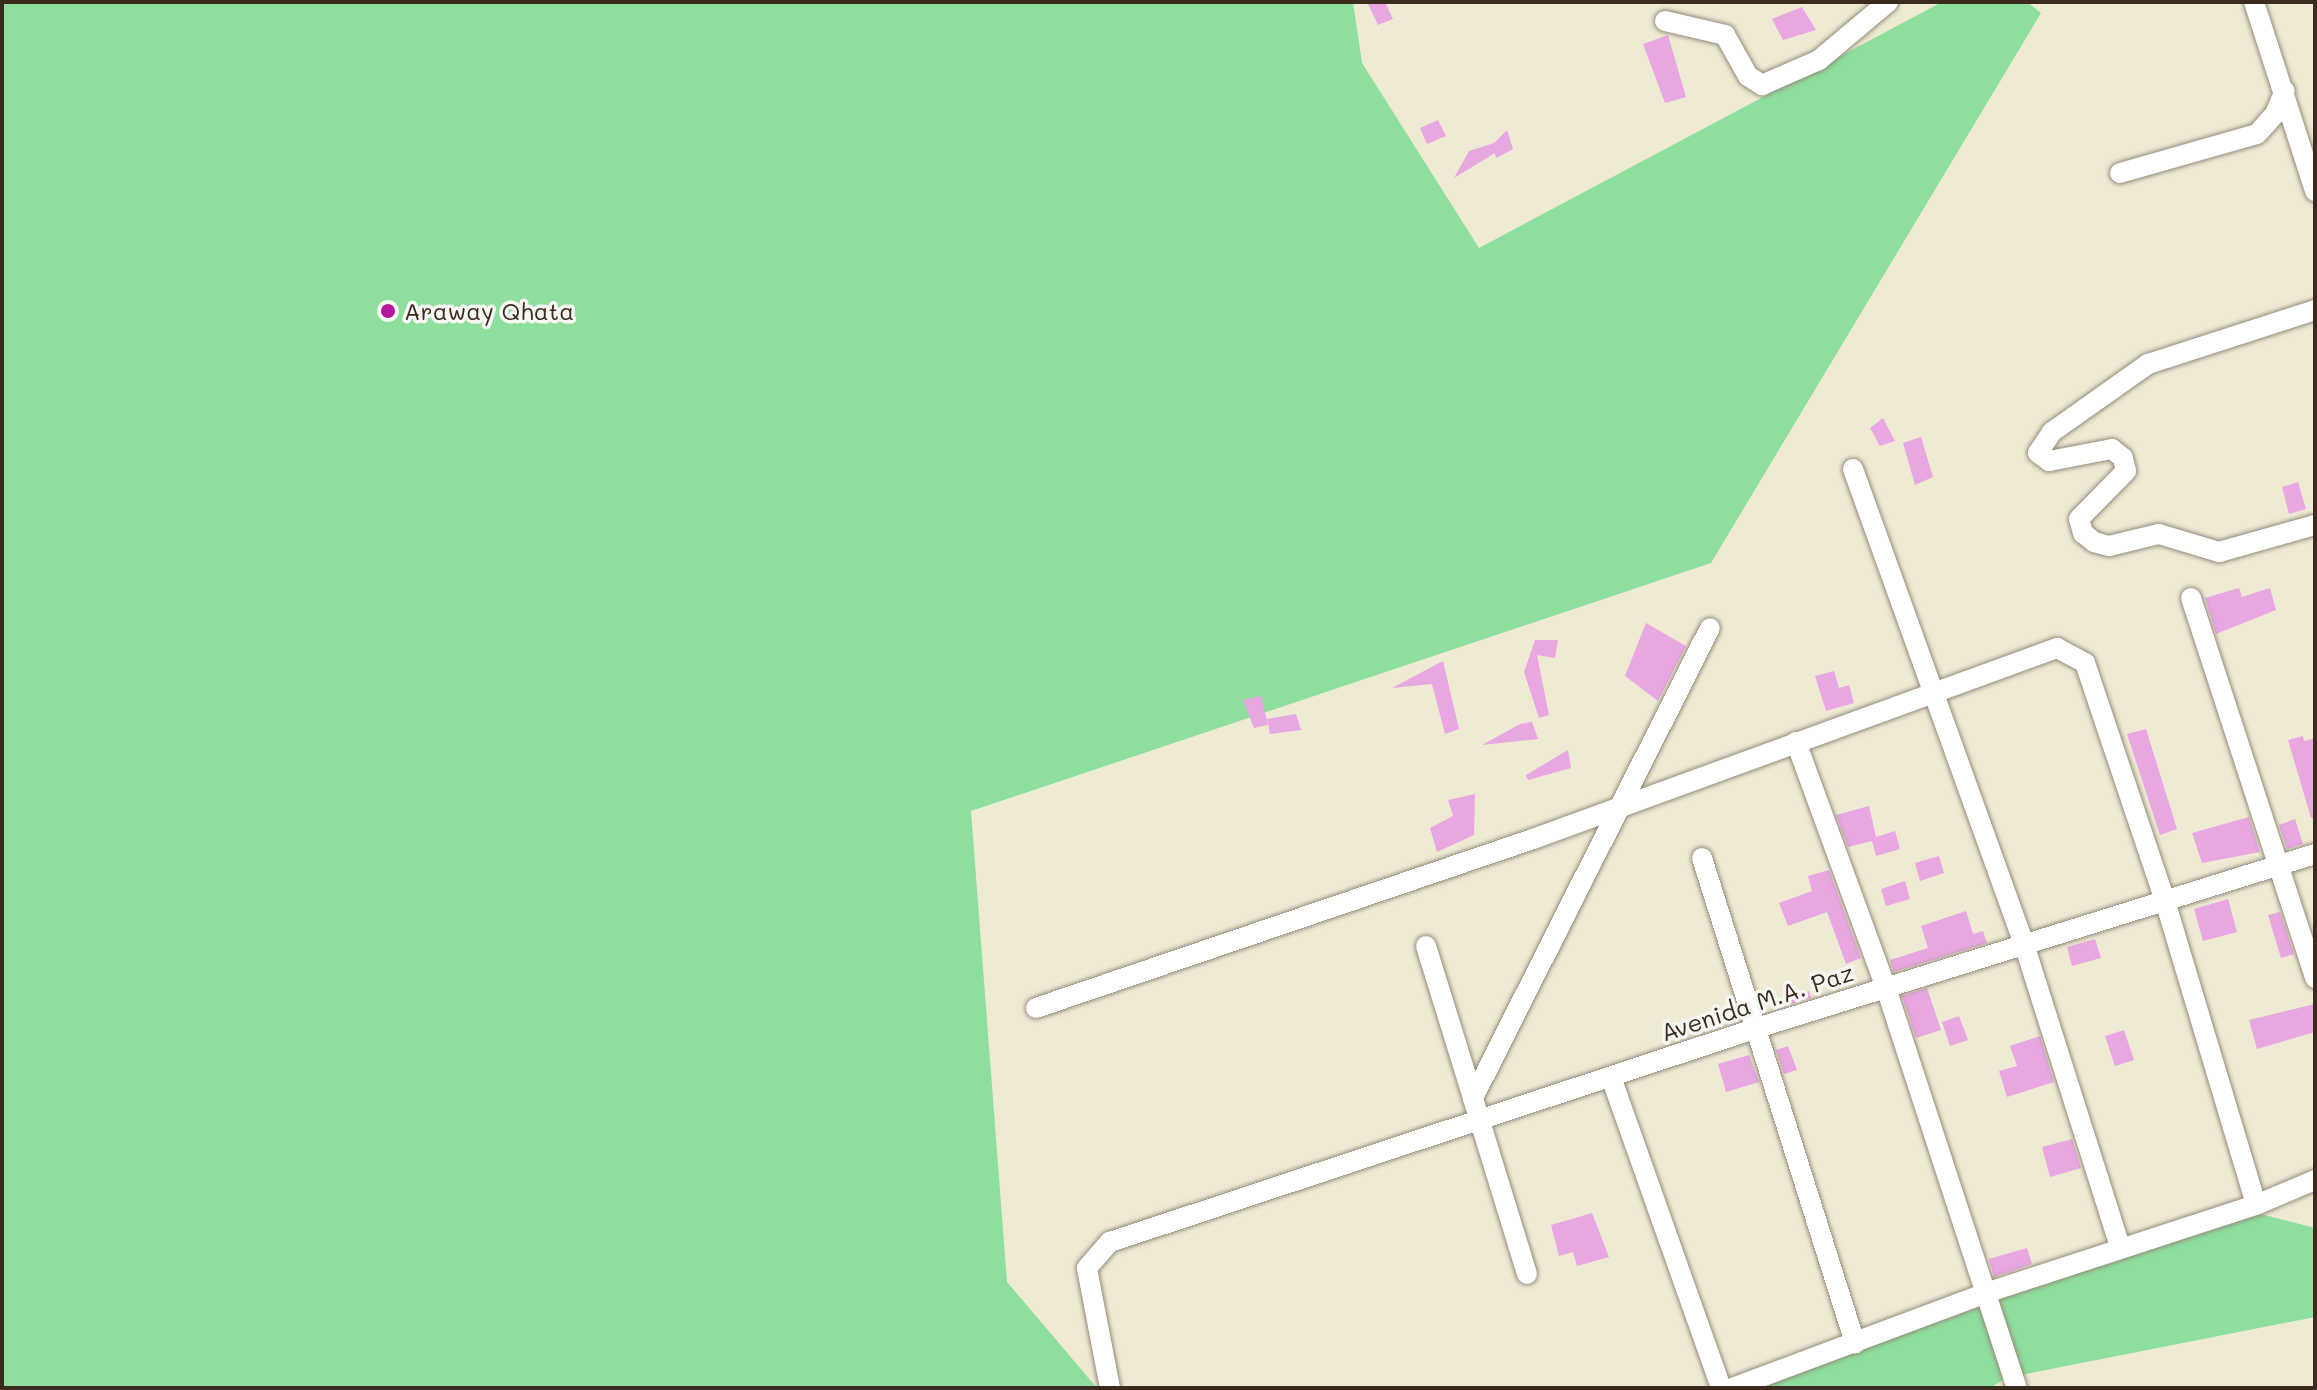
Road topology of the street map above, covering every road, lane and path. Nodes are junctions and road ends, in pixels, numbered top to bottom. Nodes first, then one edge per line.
1 (1888, 2) edge
2 (2254, 2) edge
3 (1665, 21) dead end
4 (2285, 91) junction
5 (2120, 173) dead end
6 (2315, 191) edge
7 (2315, 310) edge
8 (1853, 469) dead end
9 (2315, 527) edge
10 (2191, 598) dead end
11 (1710, 628) dead end
12 (1938, 694) junction
13 (1796, 742) junction
14 (1626, 802) junction
15 (2315, 854) edge
16 (1702, 858) dead end
17 (2278, 866) junction
18 (2165, 901) junction
19 (2024, 944) junction
20 (1426, 946) dead end
21 (2315, 978) edge
22 (1886, 988) junction
23 (1036, 1008) dead end
24 (1757, 1028) junction
25 (1611, 1077) junction
26 (1473, 1098) junction
27 (1476, 1121) junction
28 (2315, 1180) edge
29 (2256, 1205) junction
30 (2120, 1247) junction
31 (1527, 1274) dead end
32 (1986, 1293) junction
33 (1855, 1343) junction
34 (1110, 1388) edge
35 (1721, 1388) edge
36 (1732, 1388) edge
37 (2017, 1388) edge

1 - 3 street
2 - 4 street
4 - 5 street
4 - 6 street
7 - 9 street
8 - 12 street
10 - 17 street
11 - 14 street
12 - 13 street
12 - 18 street
12 - 19 street
13 - 14 street
13 - 22 street
14 - 23 street
14 - 26 street
15 - 17 street, Avenida M.A. Paz
16 - 24 street
17 - 18 street, Avenida M.A. Paz
17 - 21 street
18 - 19 street, Avenida M.A. Paz
18 - 29 street
19 - 22 street, Avenida M.A. Paz
19 - 30 street
20 - 26 street
22 - 24 street, Avenida M.A. Paz
22 - 32 street
24 - 25 street, Avenida M.A. Paz
24 - 33 street
25 - 27 street, Avenida M.A. Paz
25 - 35 street
26 - 27 street
27 - 31 street
27 - 34 street, Avenida M.A. Paz
28 - 29 street
29 - 30 street
30 - 32 street
32 - 33 street
32 - 37 street
33 - 36 street

